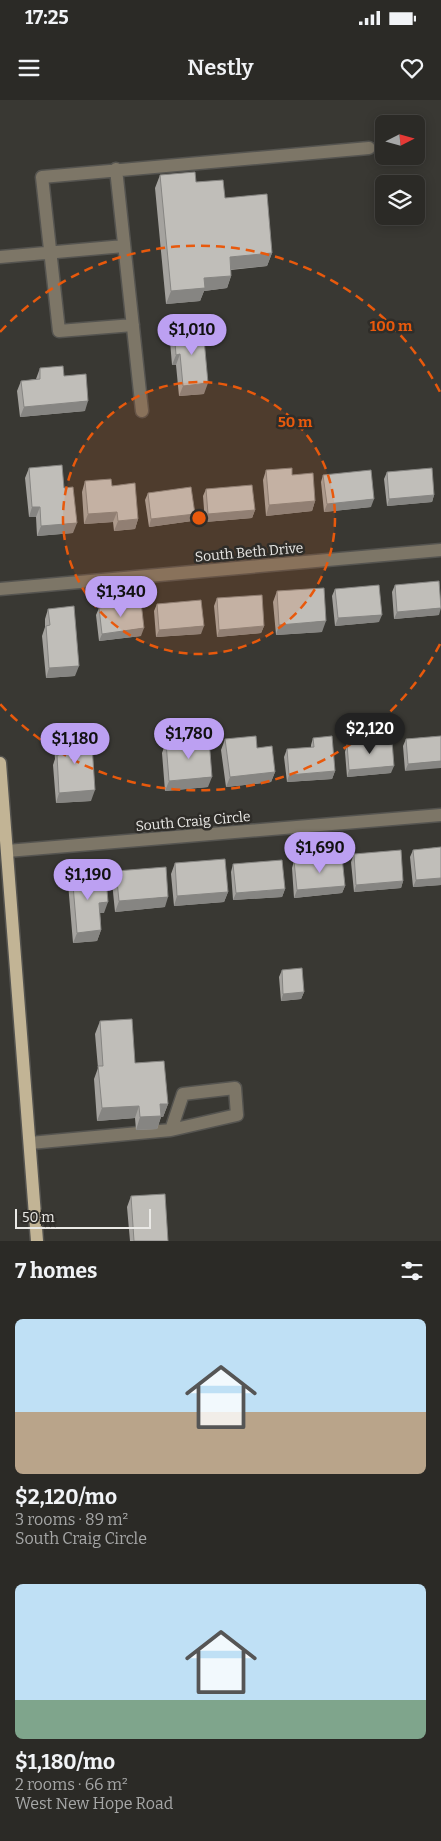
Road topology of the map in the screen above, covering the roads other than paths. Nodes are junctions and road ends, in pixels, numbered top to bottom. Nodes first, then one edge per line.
1 (369, 148) dead end
2 (116, 169) junction
3 (124, 246) junction
4 (50, 253) junction
5 (0, 257) edge
6 (133, 325) junction
7 (142, 411) dead end
8 (441, 550) edge
9 (0, 589) edge
10 (0, 763) edge
11 (441, 815) edge
12 (7, 851) junction
13 (171, 1130) junction
14 (30, 1143) junction
15 (37, 1241) edge

1 - 2 street
2 - 3 street
2 - 4 street
3 - 4 street
3 - 6 street
4 - 5 street
4 - 6 street
6 - 7 street
8 - 9 street, South Beth Drive
10 - 12 main road
11 - 12 street, South Craig Circle
12 - 14 main road
13 - 13 street
13 - 14 street
14 - 15 main road

